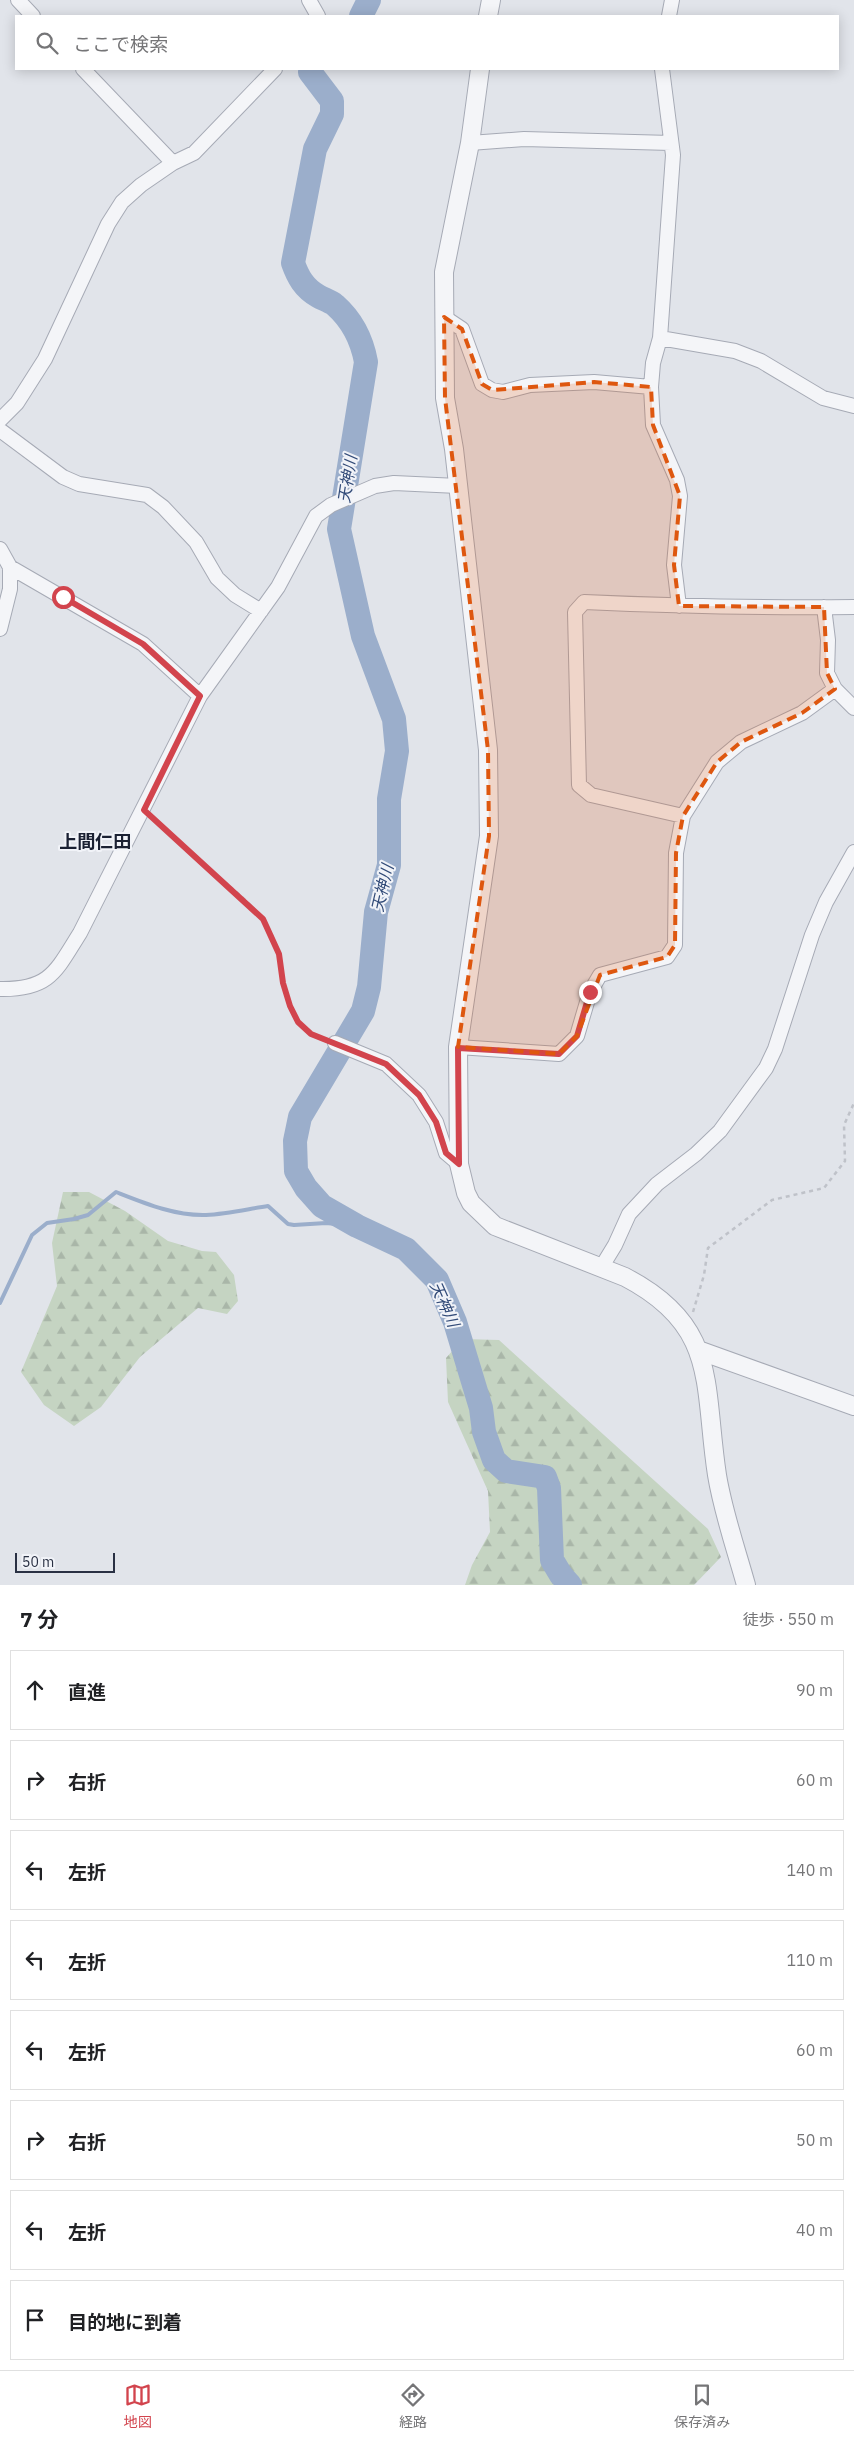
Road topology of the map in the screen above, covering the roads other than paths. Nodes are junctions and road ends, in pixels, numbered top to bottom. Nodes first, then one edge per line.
1 (18, 0) edge
2 (309, 0) edge
3 (491, 0) edge
4 (672, 0) edge
5 (32, 15) edge
6 (317, 15) edge
7 (488, 15) edge
8 (668, 15) edge
9 (84, 70) edge
10 (274, 70) edge
11 (480, 70) edge
12 (662, 70) edge
13 (470, 143) junction
14 (671, 143) junction
15 (173, 163) junction
16 (444, 317) junction
17 (660, 338) junction
18 (651, 387) junction
19 (854, 406) edge
20 (0, 420) edge
21 (0, 430) edge
22 (458, 486) junction
23 (0, 549) edge
24 (10, 567) junction
25 (679, 606) junction
26 (824, 607) junction
27 (854, 607) edge
28 (261, 611) junction
29 (0, 629) edge
30 (835, 689) junction
31 (200, 696) junction
32 (854, 708) edge
33 (683, 816) junction
34 (854, 852) edge
35 (0, 989) edge
36 (335, 1043) road end
37 (458, 1048) junction
38 (459, 1164) junction
39 (601, 1268) junction
40 (698, 1350) junction
41 (854, 1406) edge
42 (746, 1585) edge

1 - 5 street
2 - 6 street
3 - 7 street
4 - 8 street
9 - 15 street
10 - 15 street
11 - 13 street
12 - 14 street
13 - 14 street
13 - 16 street
14 - 17 street
15 - 20 street
16 - 18 street
16 - 22 street
17 - 18 street
17 - 19 street
18 - 25 street
21 - 28 street
22 - 28 street
22 - 37 street
23 - 24 street
24 - 29 street
24 - 31 street
25 - 26 street
25 - 33 street
26 - 27 street
26 - 30 street
28 - 31 street
30 - 32 street
30 - 33 street
31 - 35 street
33 - 37 street
34 - 39 street
36 - 38 street
37 - 38 street
38 - 39 street
39 - 40 street
40 - 41 street
40 - 42 street

